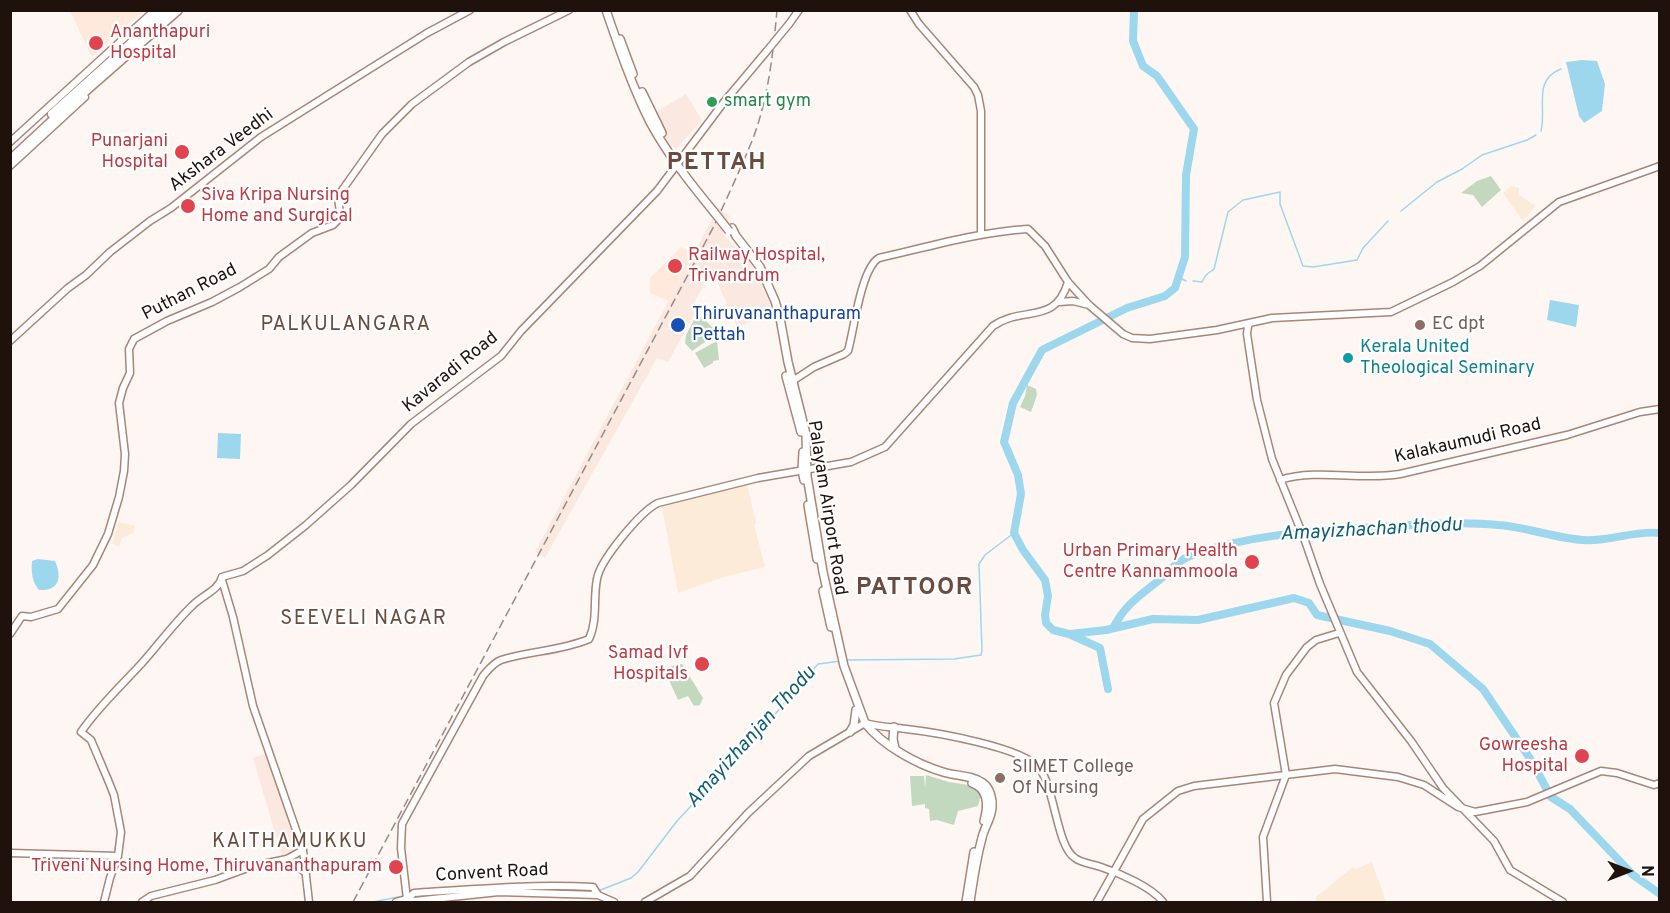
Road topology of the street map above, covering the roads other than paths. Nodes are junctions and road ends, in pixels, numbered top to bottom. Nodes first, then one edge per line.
1 (155, 10) edge
2 (161, 10) edge
3 (168, 10) edge
4 (180, 10) edge
5 (470, 10) edge
6 (568, 10) edge
7 (608, 10) edge
8 (799, 10) edge
9 (910, 10) edge
10 (109, 51) junction
11 (10, 142) edge
12 (22, 146) junction
13 (10, 153) edge
14 (10, 160) edge
15 (679, 163) junction
16 (10, 166) edge
17 (1659, 166) edge
18 (716, 211) junction
19 (981, 235) junction
20 (1068, 282) junction
21 (1059, 302) junction
22 (1092, 307) junction
23 (1250, 323) junction
24 (1233, 326) junction
25 (1247, 336) junction
26 (10, 341) edge
27 (790, 382) junction
28 (1659, 409) edge
29 (804, 469) junction
30 (1280, 480) junction
31 (222, 577) junction
32 (1339, 633) junction
33 (10, 634) edge
34 (842, 668) junction
35 (856, 710) junction
36 (864, 723) junction
37 (890, 727) junction
38 (850, 732) junction
39 (895, 748) junction
40 (1286, 775) junction
41 (1659, 783) edge
42 (1464, 809) junction
43 (303, 850) junction
44 (10, 853) edge
45 (118, 856) junction
46 (287, 859) junction
47 (1113, 871) junction
48 (307, 874) junction
49 (598, 895) junction
50 (407, 897) junction
51 (104, 903) edge
52 (142, 903) edge
53 (309, 903) edge
54 (396, 903) edge
55 (614, 903) edge
56 (645, 903) edge
57 (966, 903) edge
58 (970, 903) edge
59 (1097, 903) edge
60 (1163, 903) edge
61 (1267, 903) edge
62 (1563, 903) edge

1 - 10 street
2 - 10 street
3 - 12 highway
4 - 12 highway
4 - 16 street
5 - 26 street, Akshara Veedhi
6 - 33 street, Puthan Road
7 - 15 main road
8 - 15 street, Kavaradi Road, bridge
9 - 19 street
10 - 11 street
12 - 13 highway
12 - 14 highway
15 - 18 main road
15 - 18 main road
15 - 31 street, Kavaradi Road
17 - 23 street
18 - 27 main road, Palayam Airport Road, bridge
19 - 20 street
19 - 27 street
20 - 21 street
20 - 22 street
21 - 22 street
21 - 29 street
22 - 24 street
23 - 24 street
23 - 25 street
24 - 25 street
25 - 30 street
27 - 29 main road, Palayam Airport Road
28 - 30 street, Kalakaumudi Road
29 - 34 main road, Palayam Airport Road
29 - 50 street
30 - 32 street
31 - 43 street
31 - 45 street
32 - 40 street
32 - 42 street
34 - 35 main road, Palayam Airport Road
34 - 36 main road, Palayam Airport Road
35 - 36 main road, Palayam Airport Road
35 - 38 main road
36 - 37 street
36 - 38 street
36 - 39 main road, Palayam Airport Road
36 - 57 main road, Palayam Airport Road
37 - 39 main road
37 - 47 street
38 - 56 street
39 - 58 main road, Palayam Airport Road
40 - 42 street
40 - 47 street
40 - 61 street
41 - 42 street
42 - 62 street
43 - 46 street
43 - 48 street
44 - 45 street
45 - 51 street
46 - 48 street
46 - 52 street
47 - 59 street
47 - 60 street
48 - 53 street
49 - 50 street
49 - 50 street, Convent Road
49 - 55 street
50 - 54 street, Convent Road

